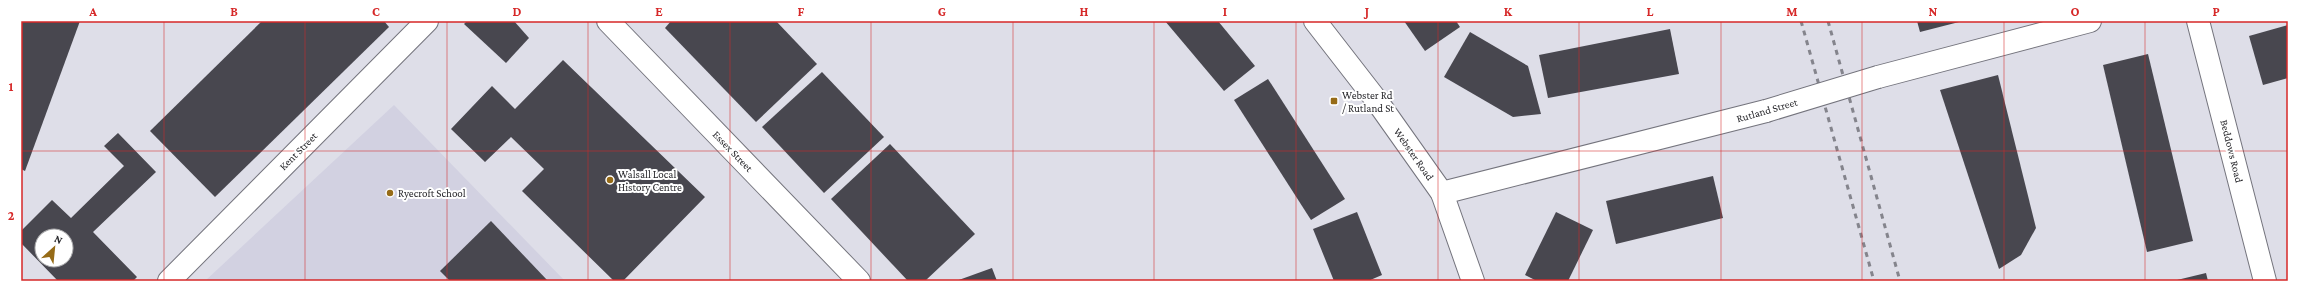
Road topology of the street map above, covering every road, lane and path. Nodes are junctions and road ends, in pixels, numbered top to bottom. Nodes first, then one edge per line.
1 (427, 21) edge
2 (608, 21) edge
3 (1315, 21) edge
4 (2090, 21) edge
5 (2198, 21) edge
6 (1442, 193) junction
7 (169, 281) edge
8 (859, 281) edge
9 (1473, 281) edge
10 (2265, 281) edge

1 - 7 street, Kent Street
2 - 8 street, Essex Street
3 - 6 street, Webster Road
4 - 6 street, Rutland Street, bridge
5 - 10 street, Beddows Road
6 - 9 street, Webster Road

